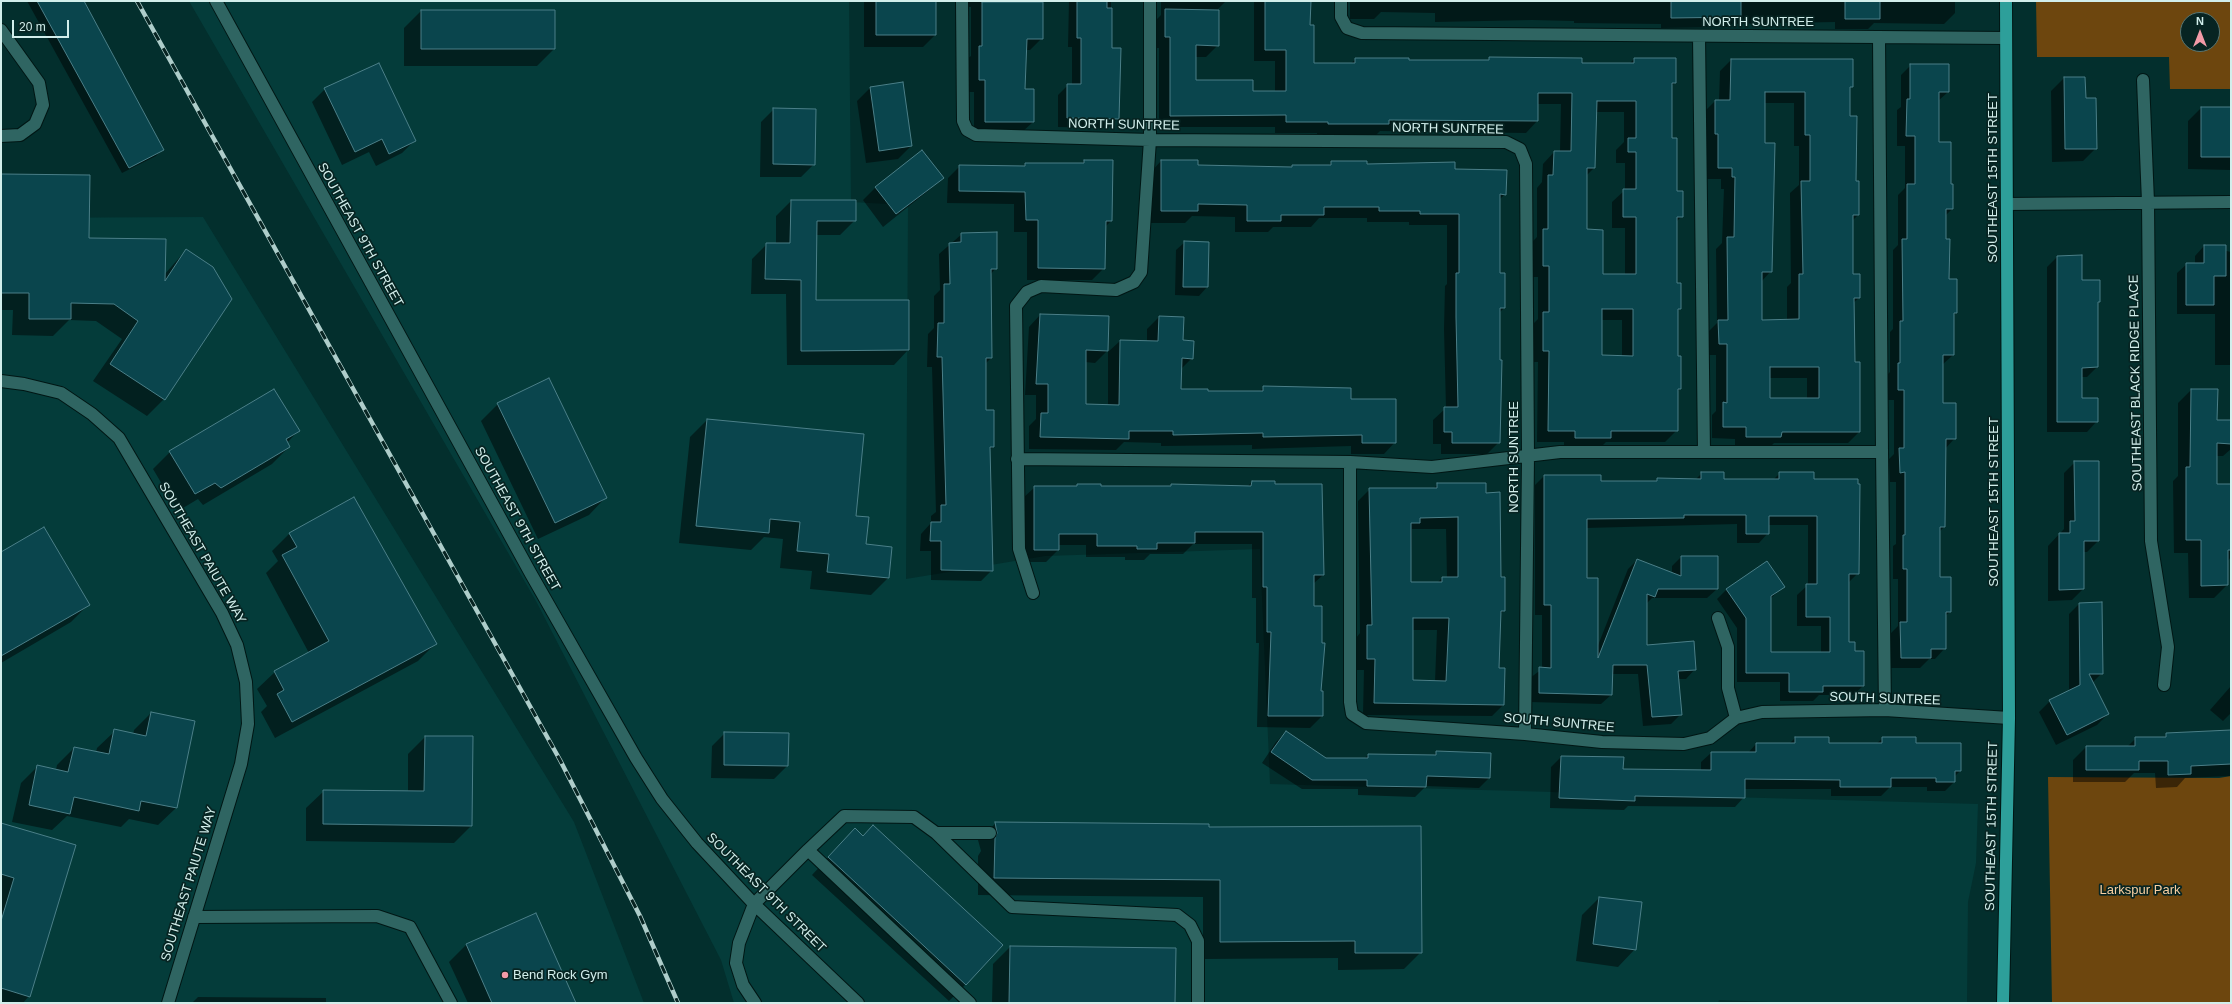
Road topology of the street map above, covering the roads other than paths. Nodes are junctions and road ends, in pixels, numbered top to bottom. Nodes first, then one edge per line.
1 (216, 1) edge
2 (962, 1) edge
3 (1150, 1) edge
4 (1340, 1) edge
5 (2006, 1) edge
6 (1, 30) edge
7 (1699, 36) junction
8 (1880, 37) junction
9 (2006, 38) junction
10 (2143, 80) dead end
11 (1, 136) edge
12 (1150, 140) junction
13 (2148, 202) junction
14 (2231, 202) edge
15 (2007, 204) junction
16 (1, 381) edge
17 (1704, 452) junction
18 (1882, 452) junction
19 (1528, 457) junction
20 (1017, 459) junction
21 (1350, 462) junction
22 (1033, 594) dead end
23 (1718, 618) dead end
24 (2164, 685) dead end
25 (1885, 710) junction
26 (1736, 718) junction
27 (2009, 718) junction
28 (1525, 734) junction
29 (936, 833) junction
30 (990, 833) dead end
31 (808, 850) junction
32 (754, 904) junction
33 (194, 917) junction
34 (168, 1003) edge
35 (451, 1003) edge
36 (755, 1003) edge
37 (858, 1003) edge
38 (970, 1003) edge
39 (1198, 1003) edge
40 (2003, 1003) edge

1 - 32 street, SOUTHEAST 9TH STREET
2 - 12 street, NORTH SUNTREE
3 - 12 street
4 - 7 street, NORTH SUNTREE
5 - 9 main road, SOUTHEAST 15TH STREET
6 - 11 street
7 - 8 street, NORTH SUNTREE
7 - 17 street
8 - 9 street, NORTH SUNTREE
8 - 18 street
9 - 15 main road, SOUTHEAST 15TH STREET
10 - 13 street, SOUTHEAST BLACK RIDGE PLACE
12 - 19 street, NORTH SUNTREE
12 - 20 street
13 - 14 street
13 - 15 street
13 - 24 street, SOUTHEAST BLACK RIDGE PLACE
15 - 27 main road, SOUTHEAST 15TH STREET
16 - 33 street, SOUTHEAST PAIUTE WAY
17 - 18 street
17 - 19 street
18 - 25 street
19 - 21 street
19 - 28 street, NORTH SUNTREE
20 - 21 street
20 - 22 street
21 - 28 street, SOUTH SUNTREE
23 - 26 street
25 - 26 street, SOUTH SUNTREE
25 - 27 street, SOUTH SUNTREE
26 - 28 street, SOUTH SUNTREE
27 - 40 main road, SOUTHEAST 15TH STREET
29 - 30 street
29 - 31 street
29 - 39 street
31 - 32 street
31 - 38 street
32 - 36 street
32 - 37 street, SOUTHEAST 9TH STREET
33 - 34 street, SOUTHEAST PAIUTE WAY
33 - 35 street

